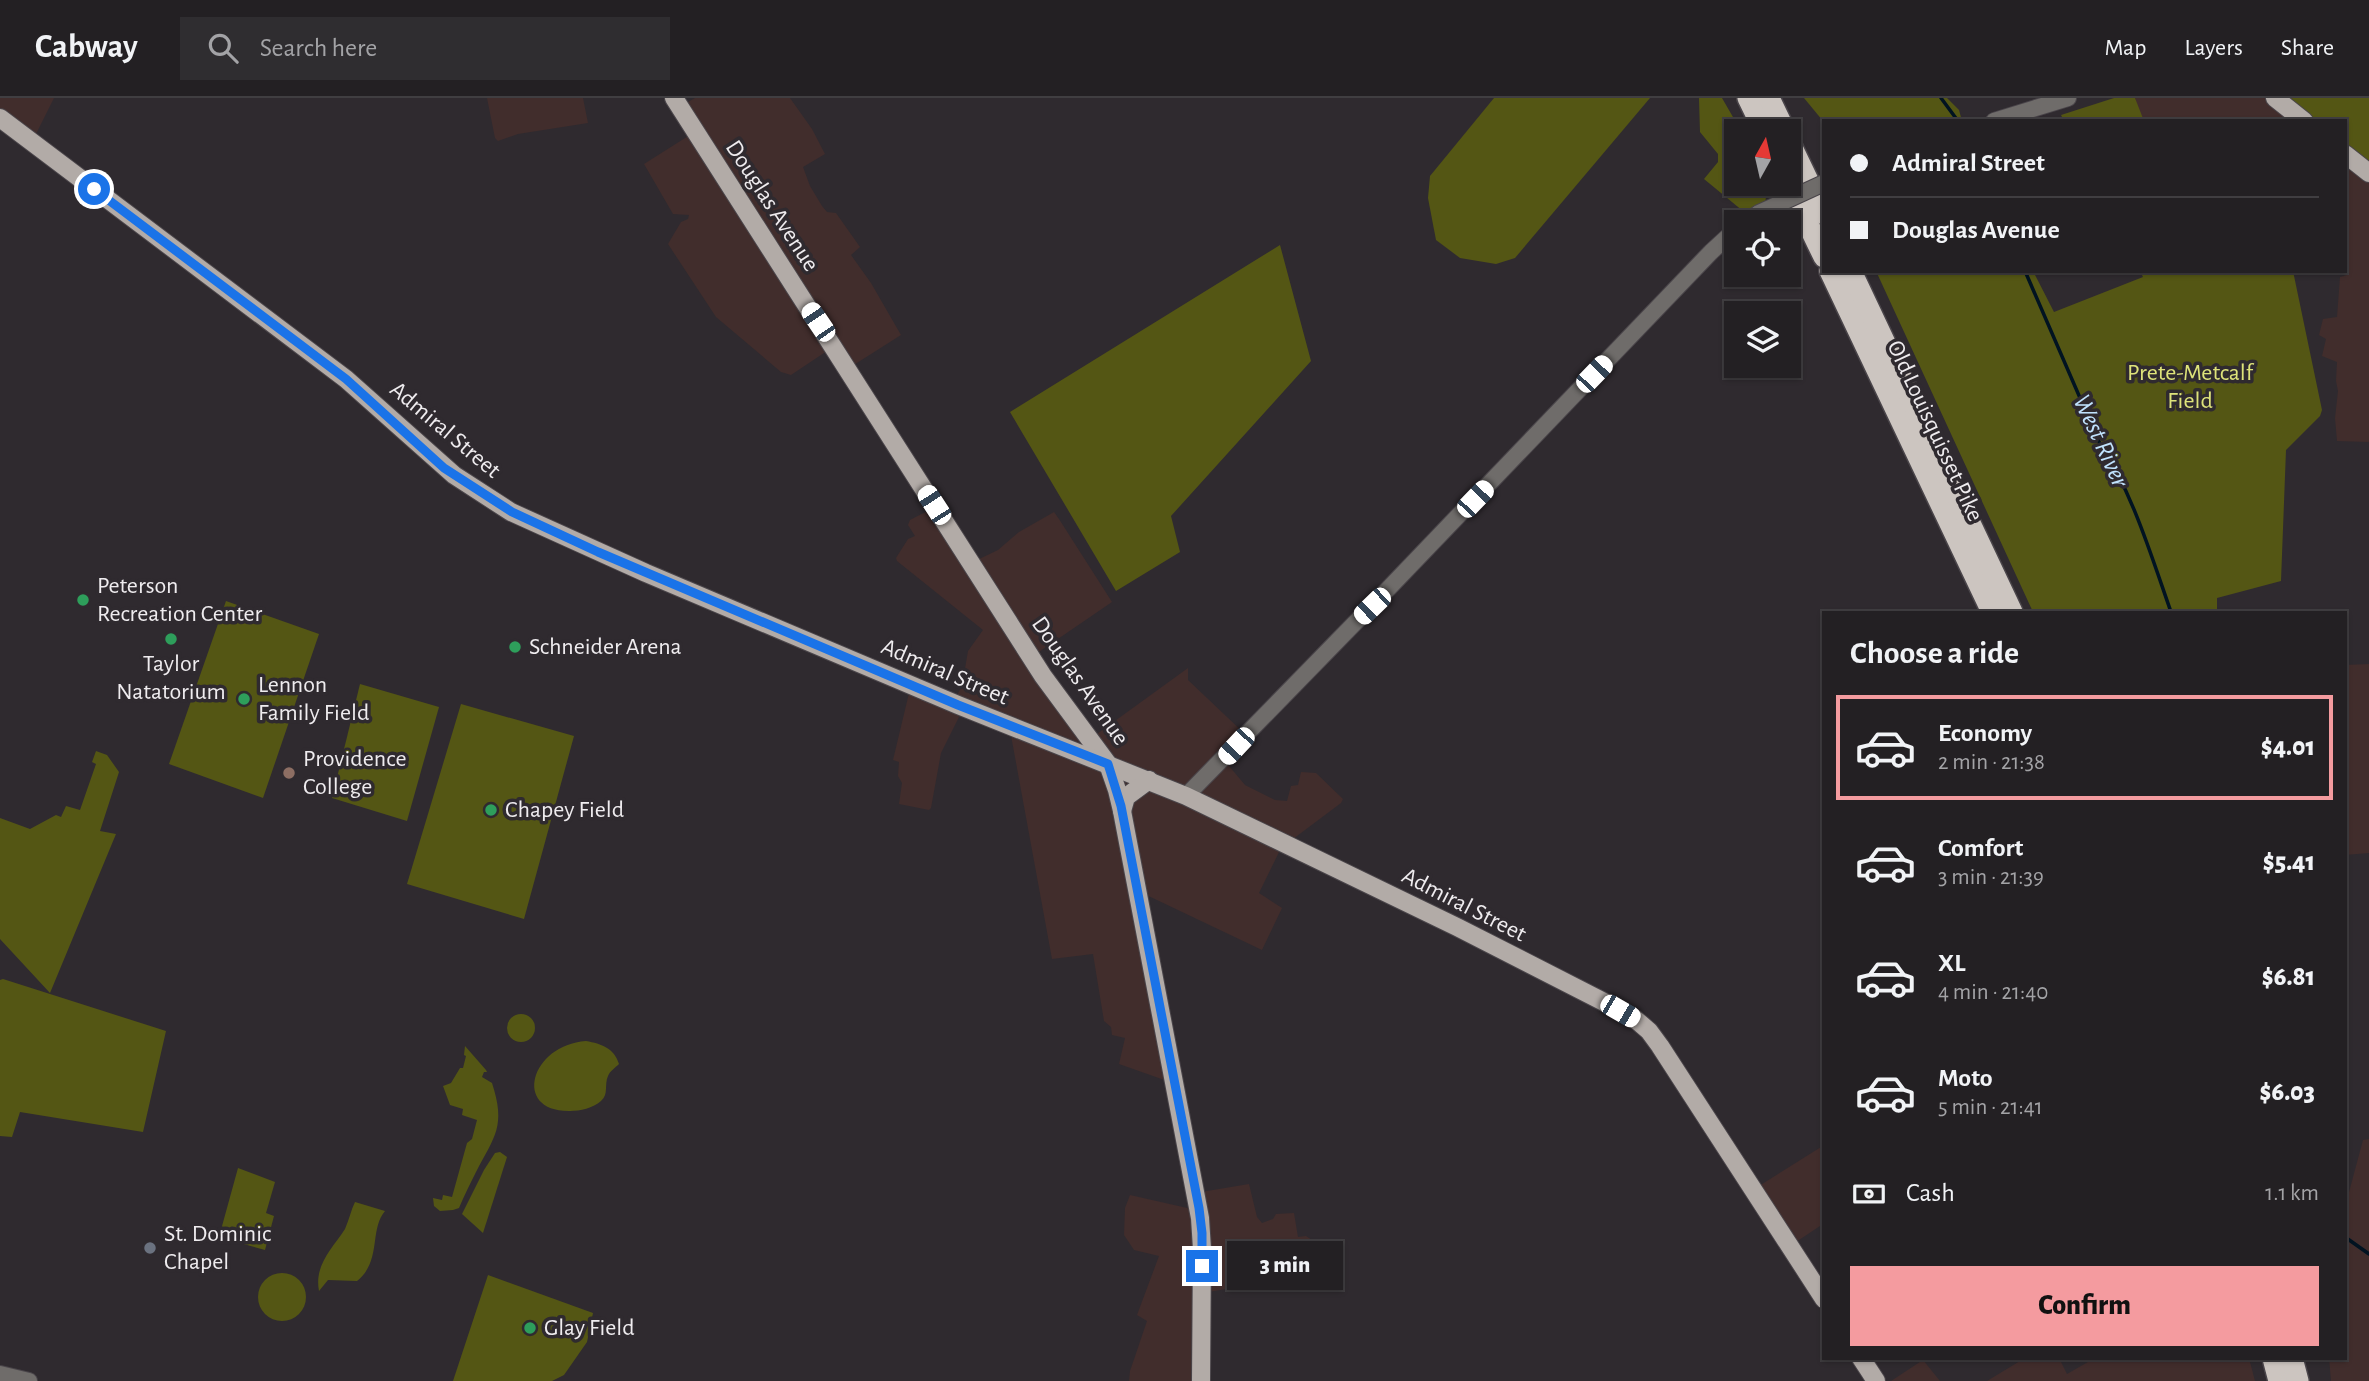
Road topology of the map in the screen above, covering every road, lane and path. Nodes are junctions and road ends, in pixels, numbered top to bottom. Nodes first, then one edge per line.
1 (674, 98) edge
2 (1748, 98) edge
3 (1769, 98) edge
4 (2067, 98) edge
5 (2275, 98) edge
6 (0, 118) edge
7 (1758, 119) edge
8 (1779, 119) edge
9 (2000, 119) edge
10 (2301, 119) edge
11 (2347, 156) edge
12 (1801, 166) edge
13 (2369, 173) edge
14 (1822, 184) edge
15 (1794, 196) edge
16 (1768, 210) edge
17 (1822, 210) edge
18 (1724, 240) edge
19 (1822, 253) edge
20 (1831, 273) edge
21 (1852, 273) edge
22 (1992, 611) edge
23 (2012, 611) edge
24 (1108, 764) junction
25 (1149, 780) junction
26 (1186, 796) junction
27 (1122, 811) junction
28 (1822, 1295) edge
29 (1862, 1360) edge
30 (2274, 1360) edge
31 (2293, 1360) edge
32 (0, 1374) edge
33 (29, 1381) edge
34 (1201, 1381) edge
35 (1876, 1381) edge
36 (2279, 1381) edge
37 (2298, 1381) edge

1 - 24 main road, Douglas Avenue
2 - 7 highway
3 - 8 highway
4 - 9 street
5 - 10 main road
6 - 24 main road, Admiral Street
11 - 13 main road
12 - 17 highway
14 - 16 street, bridge
15 - 19 highway
18 - 26 street
20 - 22 highway, Old Louisquisset Pike
21 - 23 highway, Old Louisquisset Pike
24 - 25 main road, Admiral Street
24 - 27 main road, Douglas Avenue
25 - 26 main road, Admiral Street
25 - 27 main road
26 - 28 main road, Admiral Street
27 - 34 main road, Douglas Avenue
29 - 35 main road
30 - 36 highway
31 - 37 highway
32 - 33 street

